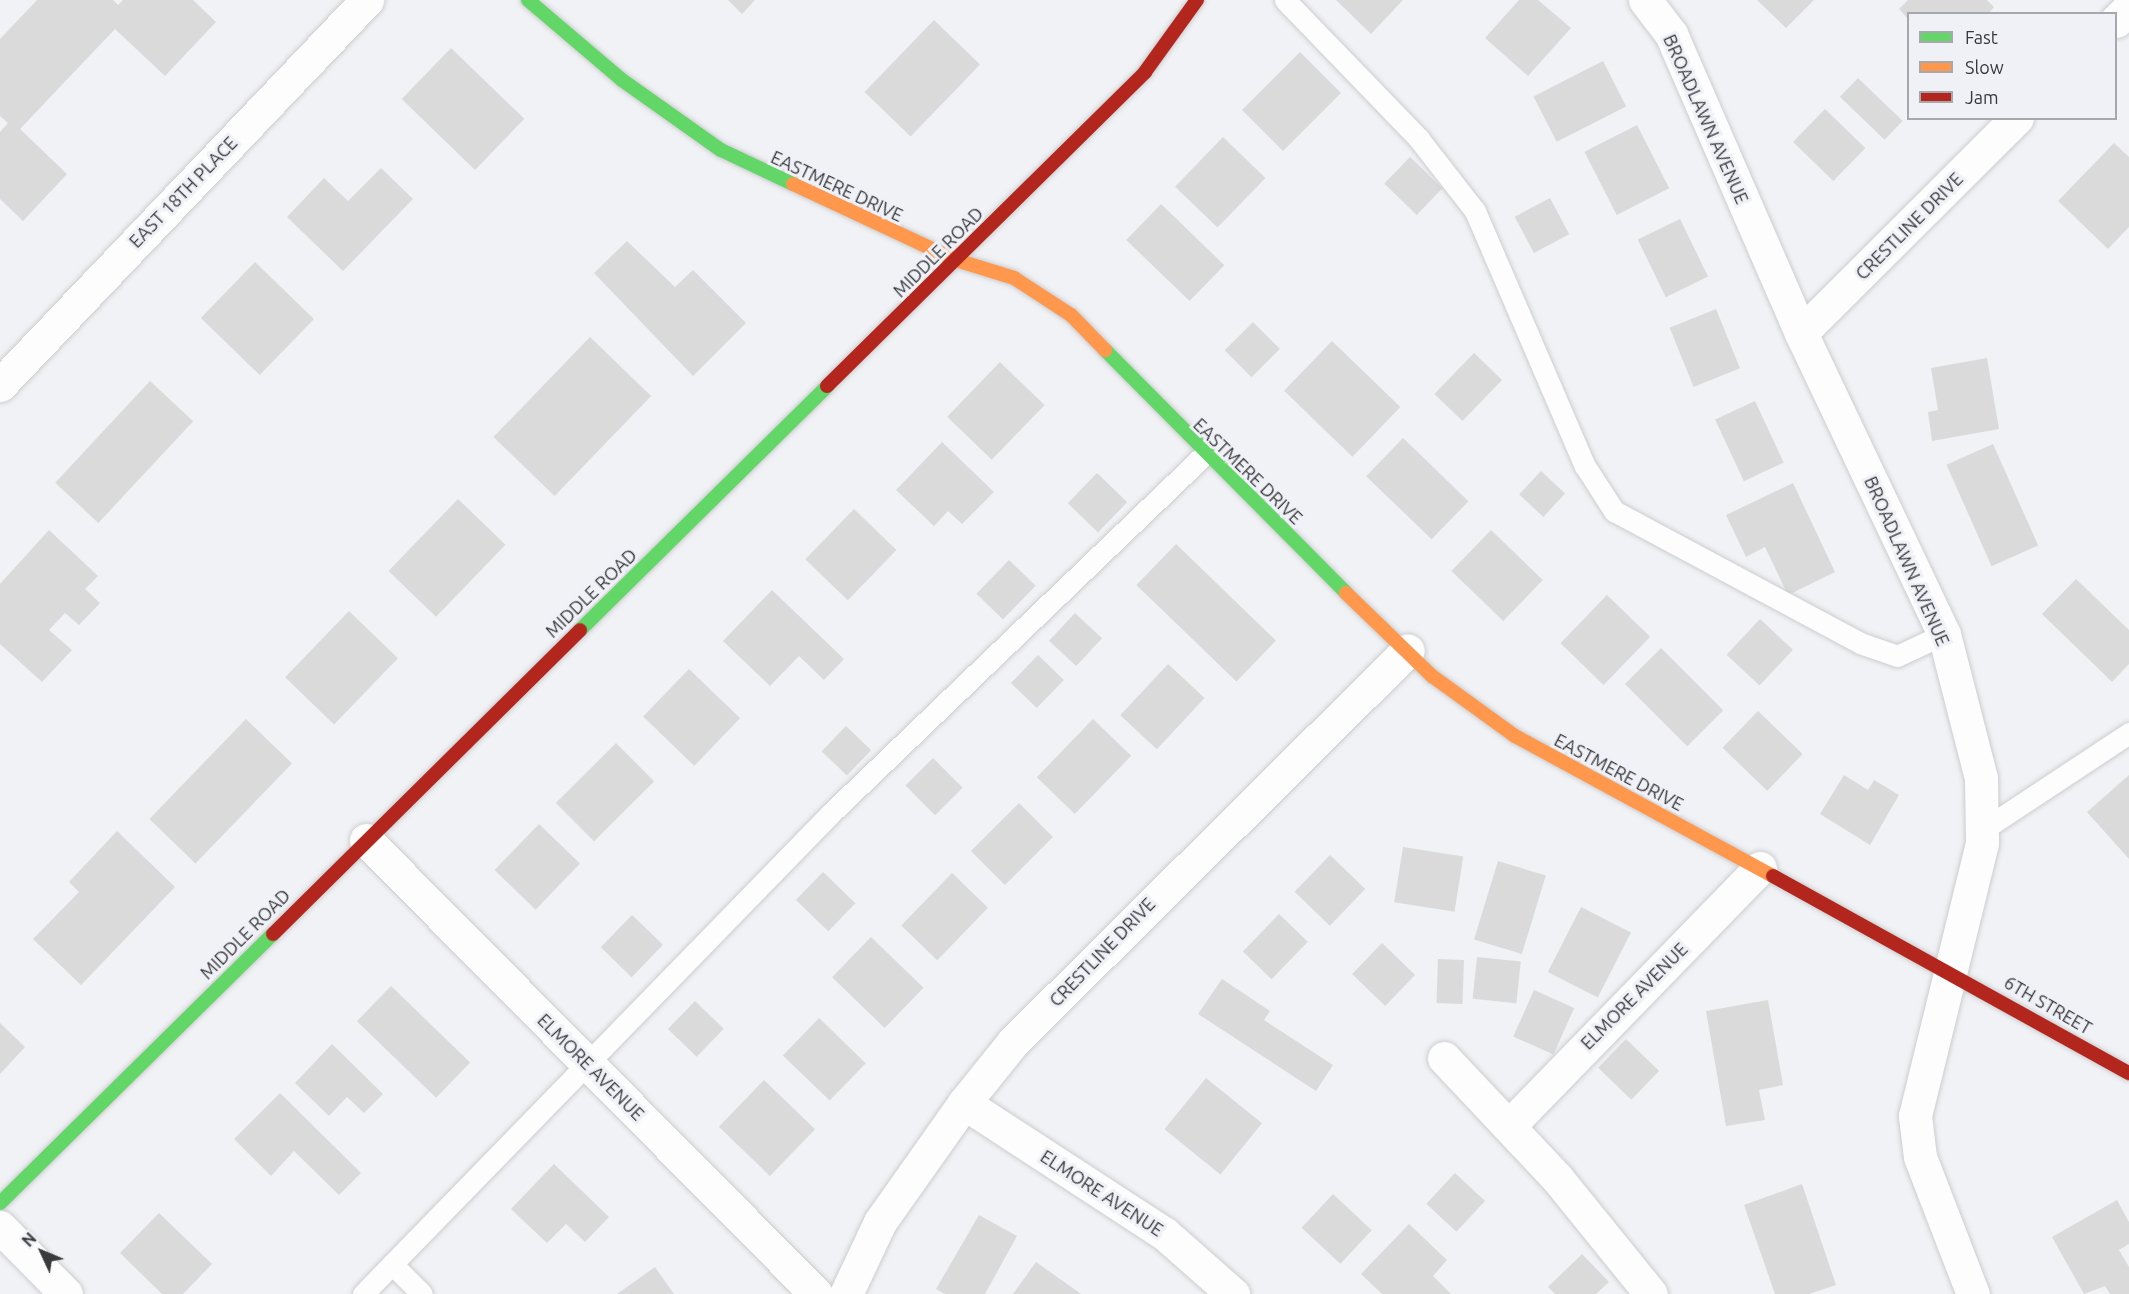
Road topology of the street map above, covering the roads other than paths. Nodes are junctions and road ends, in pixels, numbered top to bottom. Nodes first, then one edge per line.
1 (367, 0) edge
2 (528, 0) edge
3 (1197, 0) edge
4 (1285, 0) edge
5 (1646, 0) edge
6 (2129, 8) edge
7 (2117, 19) edge
8 (2015, 120) edge
9 (956, 260) junction
10 (1801, 333) junction
11 (0, 385) edge
12 (1204, 455) junction
13 (1944, 634) junction
14 (1408, 650) junction
15 (2129, 733) edge
16 (1981, 831) junction
17 (366, 840) junction
18 (1760, 868) junction
19 (1947, 970) junction
20 (1444, 1058) dead end
21 (587, 1063) junction
22 (2129, 1073) edge
23 (964, 1103) junction
24 (1509, 1126) junction
25 (0, 1203) edge
26 (0, 1227) edge
27 (393, 1264) junction
28 (66, 1294) edge
29 (363, 1294) edge
30 (422, 1294) edge
31 (816, 1294) edge
32 (846, 1294) edge
33 (1233, 1294) edge
34 (1651, 1294) edge
35 (1973, 1294) edge

1 - 11 street, EAST 18TH PLACE
2 - 9 street, EASTMERE DRIVE
3 - 9 street, MIDDLE ROAD
4 - 13 lane
5 - 10 street, BROADLAWN AVENUE
6 - 7 street
8 - 10 street, CRESTLINE DRIVE
9 - 12 street, EASTMERE DRIVE
9 - 17 street, MIDDLE ROAD
10 - 13 street, BROADLAWN AVENUE
12 - 14 street, EASTMERE DRIVE
12 - 21 lane
13 - 16 street, BROADLAWN AVENUE
14 - 18 street, EASTMERE DRIVE
14 - 23 street, CRESTLINE DRIVE
15 - 16 lane
16 - 19 street, BROADLAWN AVENUE
17 - 21 street, ELMORE AVENUE
17 - 25 street, MIDDLE ROAD
18 - 19 street, EASTMERE DRIVE
18 - 24 street, ELMORE AVENUE
19 - 22 street, 6TH STREET
19 - 35 street, BROADLAWN AVENUE
20 - 24 street
21 - 27 lane
21 - 31 street, ELMORE AVENUE
23 - 32 street, CRESTLINE DRIVE
23 - 33 street, ELMORE AVENUE
24 - 34 street
26 - 28 street
27 - 29 lane
27 - 30 lane

